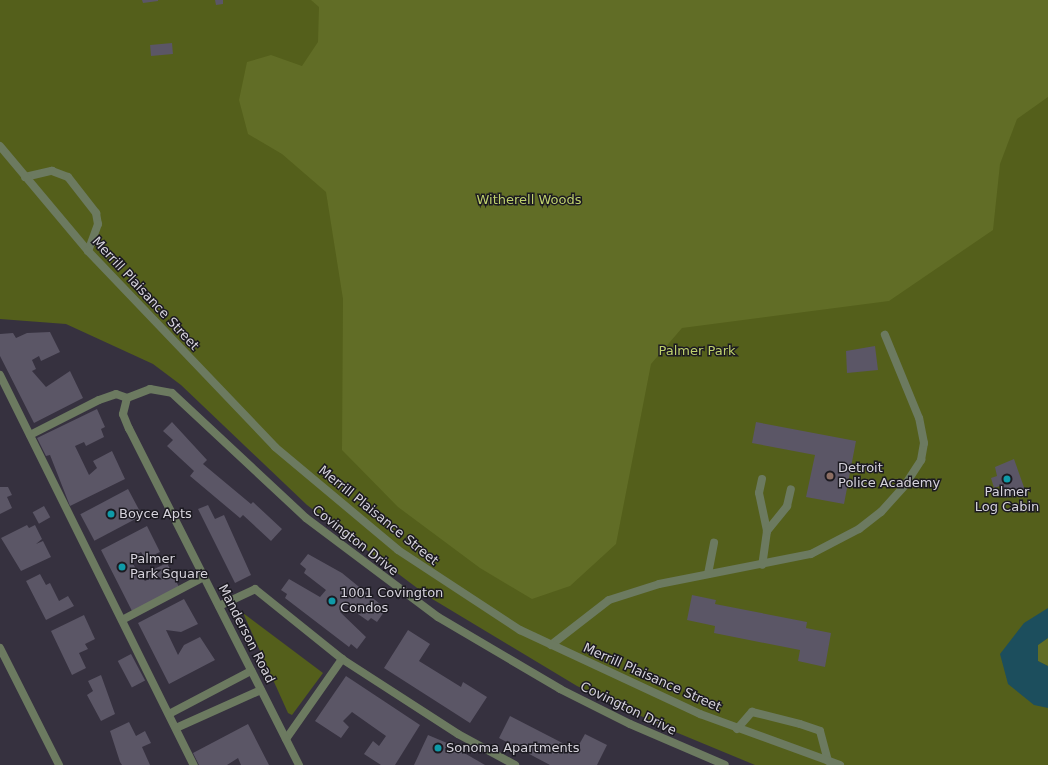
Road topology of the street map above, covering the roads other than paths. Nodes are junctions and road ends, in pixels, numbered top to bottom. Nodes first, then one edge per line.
1 (0, 146) edge
2 (25, 177) junction
3 (88, 251) junction
4 (885, 335) dead end
5 (0, 374) edge
6 (127, 398) junction
7 (30, 435) junction
8 (762, 479) dead end
9 (791, 488) dead end
10 (767, 531) junction
11 (714, 544) dead end
12 (762, 565) junction
13 (708, 574) junction
14 (204, 577) junction
15 (219, 606) junction
16 (122, 620) junction
17 (551, 645) junction
18 (0, 648) edge
19 (342, 659) junction
20 (252, 671) junction
21 (261, 690) junction
22 (169, 714) junction
23 (176, 728) junction
24 (737, 729) junction
25 (286, 739) junction
26 (828, 761) junction
27 (59, 765) edge
28 (194, 765) edge
29 (299, 765) edge
30 (515, 765) edge
31 (726, 765) edge
32 (840, 765) edge

1 - 2 street, Merrill Plaisance Street
2 - 3 street, Merrill Plaisance Street
2 - 3 street
3 - 17 street, Merrill Plaisance Street
4 - 12 street
5 - 7 street
6 - 7 street
6 - 14 street, Manderson Road
6 - 31 street, Covington Drive
7 - 16 street
8 - 10 street
9 - 10 street
10 - 12 street
11 - 13 street
12 - 13 street
13 - 17 street
14 - 15 street, Manderson Road
14 - 16 street
15 - 19 street
15 - 20 street, Manderson Road
16 - 22 street
17 - 24 street, Merrill Plaisance Street
18 - 27 street
19 - 25 street
19 - 30 street
20 - 21 street, Manderson Road
20 - 22 street
21 - 23 street
21 - 25 street, Manderson Road
22 - 23 street
23 - 28 street
24 - 26 street, Merrill Plaisance Street
24 - 26 street
25 - 29 street, Manderson Road
26 - 32 street, Merrill Plaisance Street

